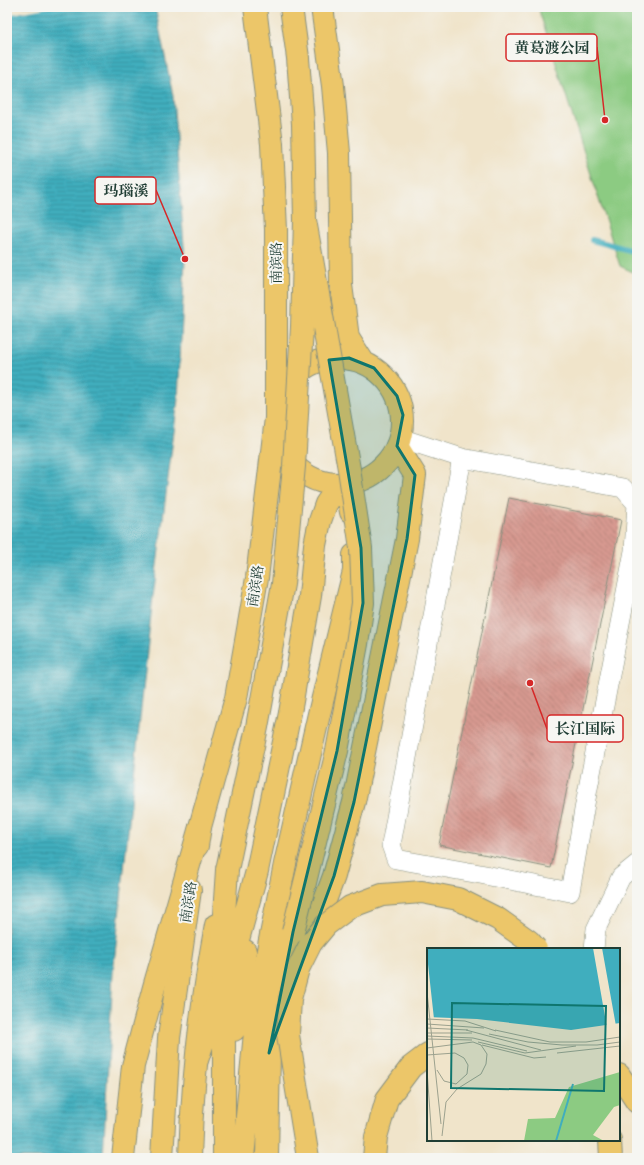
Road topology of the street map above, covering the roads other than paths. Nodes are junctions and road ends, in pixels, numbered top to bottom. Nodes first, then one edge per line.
1 (255, 7) edge
2 (291, 7) edge
3 (322, 7) edge
4 (304, 220) junction
5 (364, 363) junction
6 (276, 418) junction
7 (398, 442) junction
8 (462, 458) junction
9 (339, 485) junction
10 (200, 827) junction
11 (637, 864) edge
12 (227, 870) junction
13 (257, 871) junction
14 (535, 948) edge
15 (594, 948) edge
16 (222, 988) junction
17 (269, 1052) junction
18 (427, 1055) edge
19 (197, 1060) junction
20 (620, 1076) edge
21 (637, 1102) edge
22 (225, 1131) junction
23 (610, 1141) edge
24 (124, 1147) edge
25 (162, 1158) edge
26 (190, 1158) edge
27 (224, 1158) edge
28 (243, 1158) edge
29 (267, 1158) edge
30 (308, 1158) edge
31 (374, 1158) edge
32 (611, 1158) edge

1 - 6 main road, 南滨路
2 - 4 main road, 南滨路, bridge
3 - 5 main road
4 - 12 main road, 南滨路, bridge
4 - 17 main road, bridge
5 - 6 main road
5 - 7 main road
6 - 9 main road
6 - 10 main road, 南滨路
7 - 8 street
7 - 9 main road
7 - 17 main road
8 - 8 street
9 - 13 main road
9 - 28 main road
10 - 24 main road
10 - 25 main road, 南滨路
11 - 15 street
12 - 16 main road
12 - 19 main road, 南滨路
13 - 16 main road
13 - 22 main road
14 - 30 main road, bridge
16 - 19 main road
16 - 22 main road
17 - 29 main road
18 - 31 main road
19 - 26 main road, 南滨路
20 - 21 main road
22 - 27 main road
23 - 32 main road

